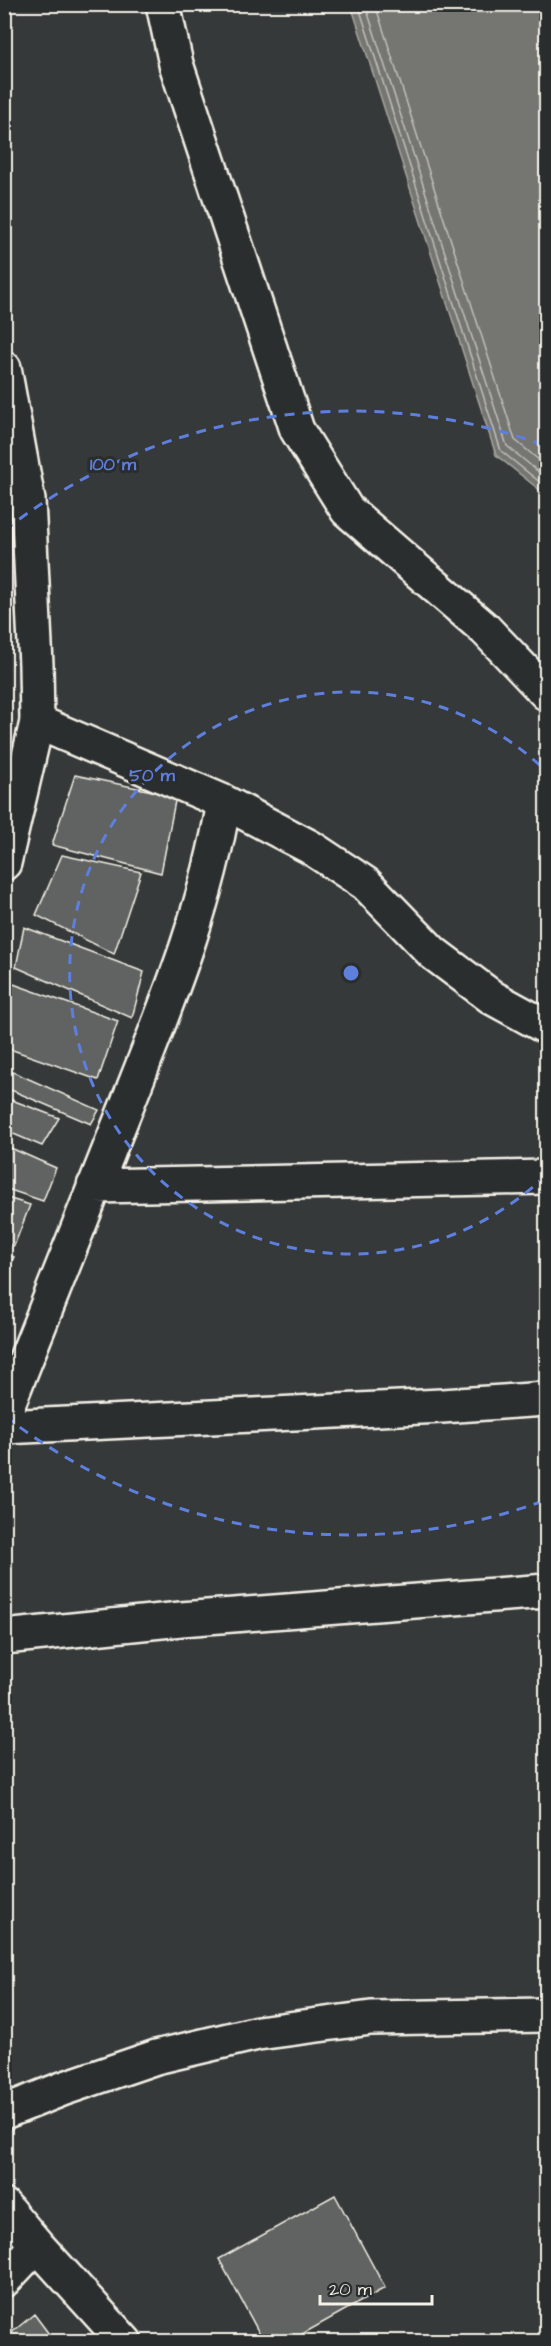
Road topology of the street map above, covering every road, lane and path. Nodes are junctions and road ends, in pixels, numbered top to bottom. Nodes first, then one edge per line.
1 (163, 4) edge
2 (4, 368) edge
3 (546, 693) edge
4 (37, 722) junction
5 (224, 802) junction
6 (4, 863) edge
7 (546, 1027) edge
8 (546, 1177) edge
9 (94, 1186) junction
10 (546, 1399) edge
11 (4, 1414) edge
12 (4, 1426) edge
13 (546, 1591) edge
14 (4, 1636) edge
15 (546, 2015) edge
16 (4, 2112) edge
17 (4, 2206) edge
18 (37, 2245) junction
19 (4, 2280) edge
20 (125, 2342) edge

1 - 3 street
2 - 4 street
4 - 5 street
4 - 6 street
5 - 7 street
5 - 9 street
8 - 9 street
9 - 11 street
10 - 12 street
13 - 14 street
15 - 16 street
17 - 18 street
18 - 19 street
18 - 20 street

